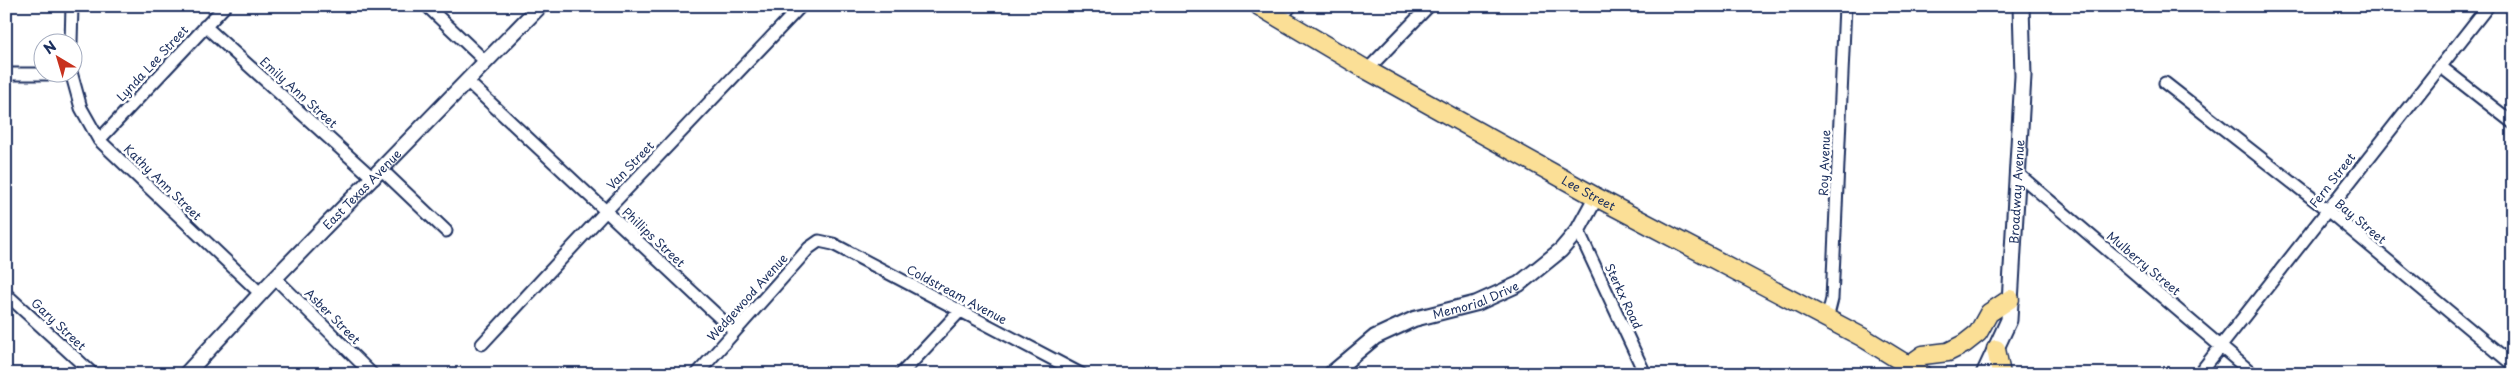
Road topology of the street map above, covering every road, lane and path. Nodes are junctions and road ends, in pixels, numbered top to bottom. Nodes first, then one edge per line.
1 (72, 6) edge
2 (225, 6) edge
3 (427, 6) edge
4 (540, 6) edge
5 (801, 6) edge
6 (1258, 6) edge
7 (1429, 6) edge
8 (1845, 6) edge
9 (2021, 6) edge
10 (2488, 6) edge
11 (1286, 12) edge
12 (205, 26) junction
13 (71, 32) edge
14 (486, 62) junction
15 (2440, 66) junction
16 (1366, 70) junction
17 (6, 74) edge
18 (32, 74) edge
19 (467, 81) junction
20 (73, 82) edge
21 (2165, 83) dead end
22 (2513, 123) edge
23 (100, 140) junction
24 (2017, 173) junction
25 (378, 174) junction
26 (1596, 197) junction
27 (2326, 209) junction
28 (606, 211) junction
29 (1578, 230) junction
30 (446, 231) dead end
31 (819, 241) joint
32 (275, 278) junction
33 (6, 294) edge
34 (261, 294) junction
35 (2010, 299) junction
36 (960, 312) junction
37 (1827, 319) junction
38 (734, 332) junction
39 (482, 344) dead end
40 (2221, 346) junction
41 (1996, 349) junction
42 (2513, 365) edge
43 (1916, 371) edge
44 (93, 374) edge
45 (186, 374) edge
46 (372, 374) edge
47 (697, 374) edge
48 (901, 374) edge
49 (1081, 374) edge
50 (1331, 374) edge
51 (1645, 374) edge
52 (1984, 374) edge
53 (2001, 374) edge
54 (2199, 374) edge
55 (2254, 374) edge

1 - 13 street
2 - 12 street, Lynda Lee Street
3 - 14 street
4 - 14 street, East Texas Avenue
5 - 28 street, Van Street
6 - 11 main road, Lee Street
7 - 16 street
8 - 37 street, Roy Avenue
9 - 24 main road, Broadway Avenue
10 - 15 street, Fern Street
11 - 16 main road, Lee Street
12 - 23 street, Lynda Lee Street
12 - 25 street, Emily Ann Street
14 - 19 street, East Texas Avenue
15 - 22 street
15 - 27 street, Fern Street
16 - 26 main road, Lee Street
17 - 18 street
19 - 25 street, East Texas Avenue
19 - 28 street, Phillips Street
20 - 23 street, Kathy Ann Street
21 - 27 street, Bay Street
23 - 34 street, Kathy Ann Street
24 - 35 main road, Broadway Avenue
24 - 40 street, Mulberry Street
25 - 30 street
25 - 32 street, East Texas Avenue
26 - 29 street, Memorial Drive
26 - 37 main road, Lee Street
27 - 40 street, Fern Street
27 - 42 street, Bay Street
28 - 38 street, Phillips Street
28 - 39 street, Van Street
29 - 50 street, Memorial Drive
29 - 51 street, Sterkx Road
31 - 36 street, Coldstream Avenue
31 - 38 street, Wedgewood Avenue
32 - 34 street, East Texas Avenue
32 - 46 street, Asber Street
33 - 44 street, Gary Street
34 - 45 street, East Texas Avenue
35 - 41 main road, Broadway Avenue
35 - 43 main road
36 - 48 street
36 - 49 street, Coldstream Avenue
37 - 43 main road, Lee Street
38 - 47 street, Wedgewood Avenue
40 - 54 street, Fern Street
40 - 55 street, Mulberry Street
41 - 52 main road, Broadway Avenue
41 - 53 main road

